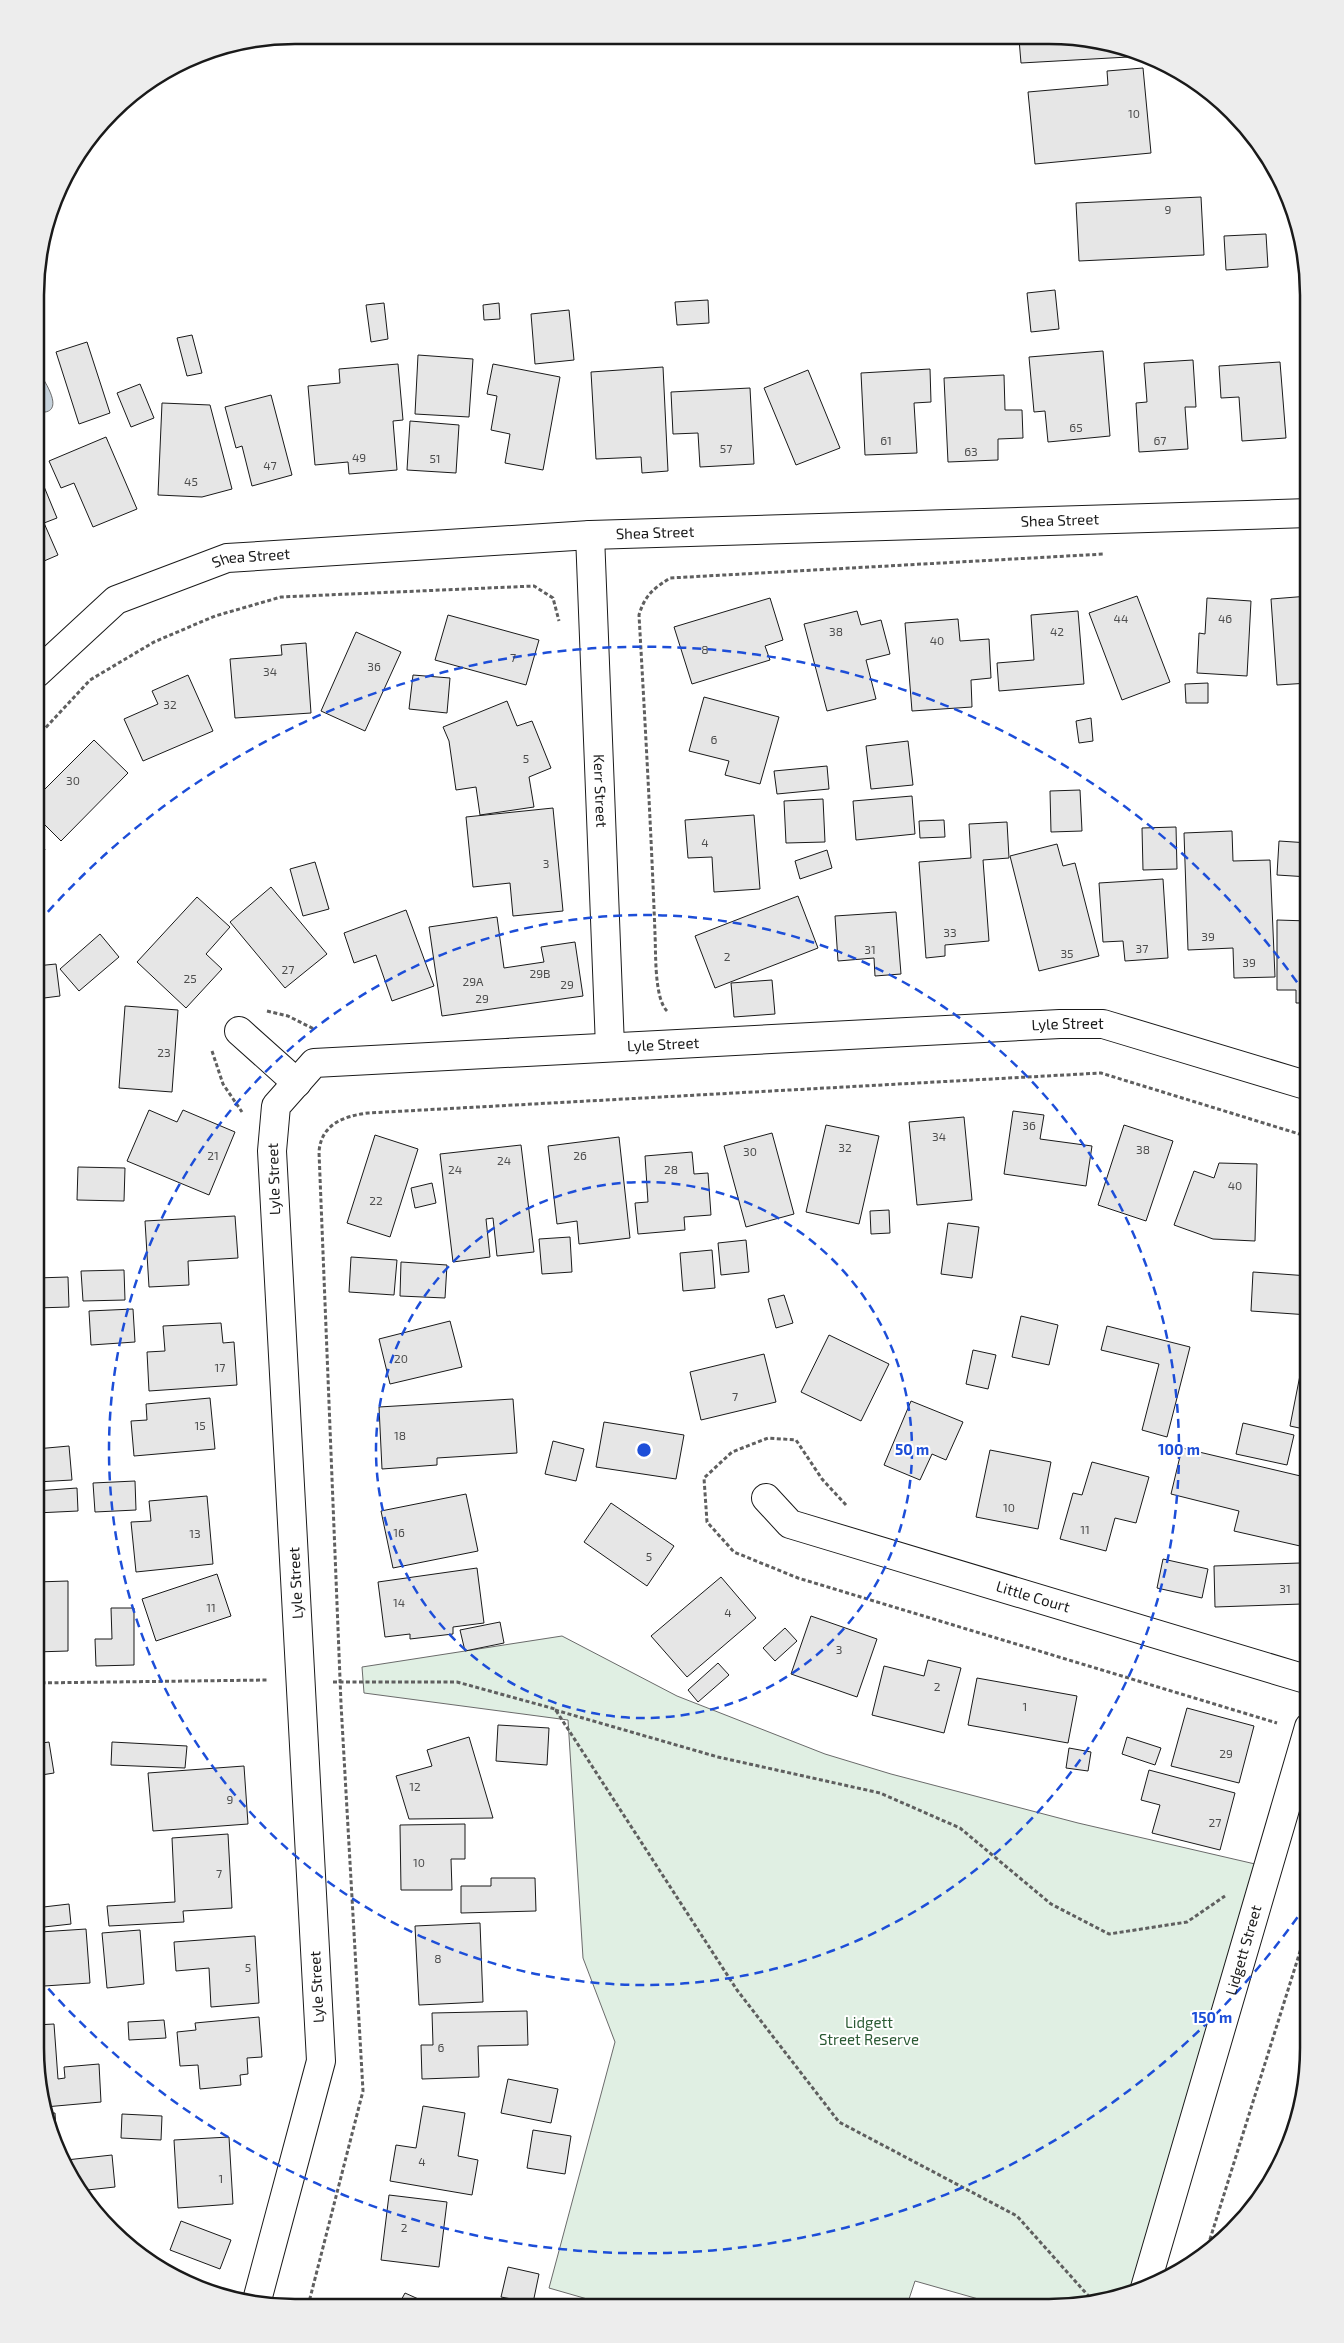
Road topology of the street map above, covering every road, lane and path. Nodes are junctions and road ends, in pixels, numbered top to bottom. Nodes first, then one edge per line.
1 (1300, 513) edge
2 (590, 536) junction
3 (1109, 554) dead end
4 (560, 625) dead end
5 (44, 667) edge
6 (44, 729) edge
7 (656, 969) dead end
8 (263, 1010) dead end
9 (239, 1032) dead end
10 (320, 1032) dead end
11 (214, 1044) dead end
12 (610, 1047) junction
13 (297, 1083) junction
14 (1300, 1083) edge
15 (244, 1116) dead end
16 (1300, 1134) edge
17 (766, 1498) dead end
18 (1300, 1678) edge
19 (302, 1682) junction
20 (340, 1682) junction
21 (44, 1683) edge
22 (555, 1709) junction
23 (1300, 1755) edge
24 (1268, 1867) junction
25 (1300, 1952) edge
26 (1209, 2241) edge
27 (1148, 2279) edge
28 (258, 2296) edge
29 (1088, 2296) edge
30 (310, 2299) edge

1 - 2 street, Shea Street
2 - 5 street, Shea Street
2 - 12 street, Kerr Street
3 - 7 path
4 - 6 path
8 - 10 path
9 - 13 street
11 - 15 path
12 - 13 street, Lyle Street
12 - 14 street, Lyle Street
13 - 19 street, Lyle Street
16 - 20 path
17 - 18 street, Little Court
19 - 20 path
19 - 21 path
19 - 28 street, Lyle Street
20 - 22 path
20 - 30 path
22 - 24 path
22 - 29 path
23 - 24 street, Lidgett Street
24 - 27 street, Lidgett Street
25 - 26 path

